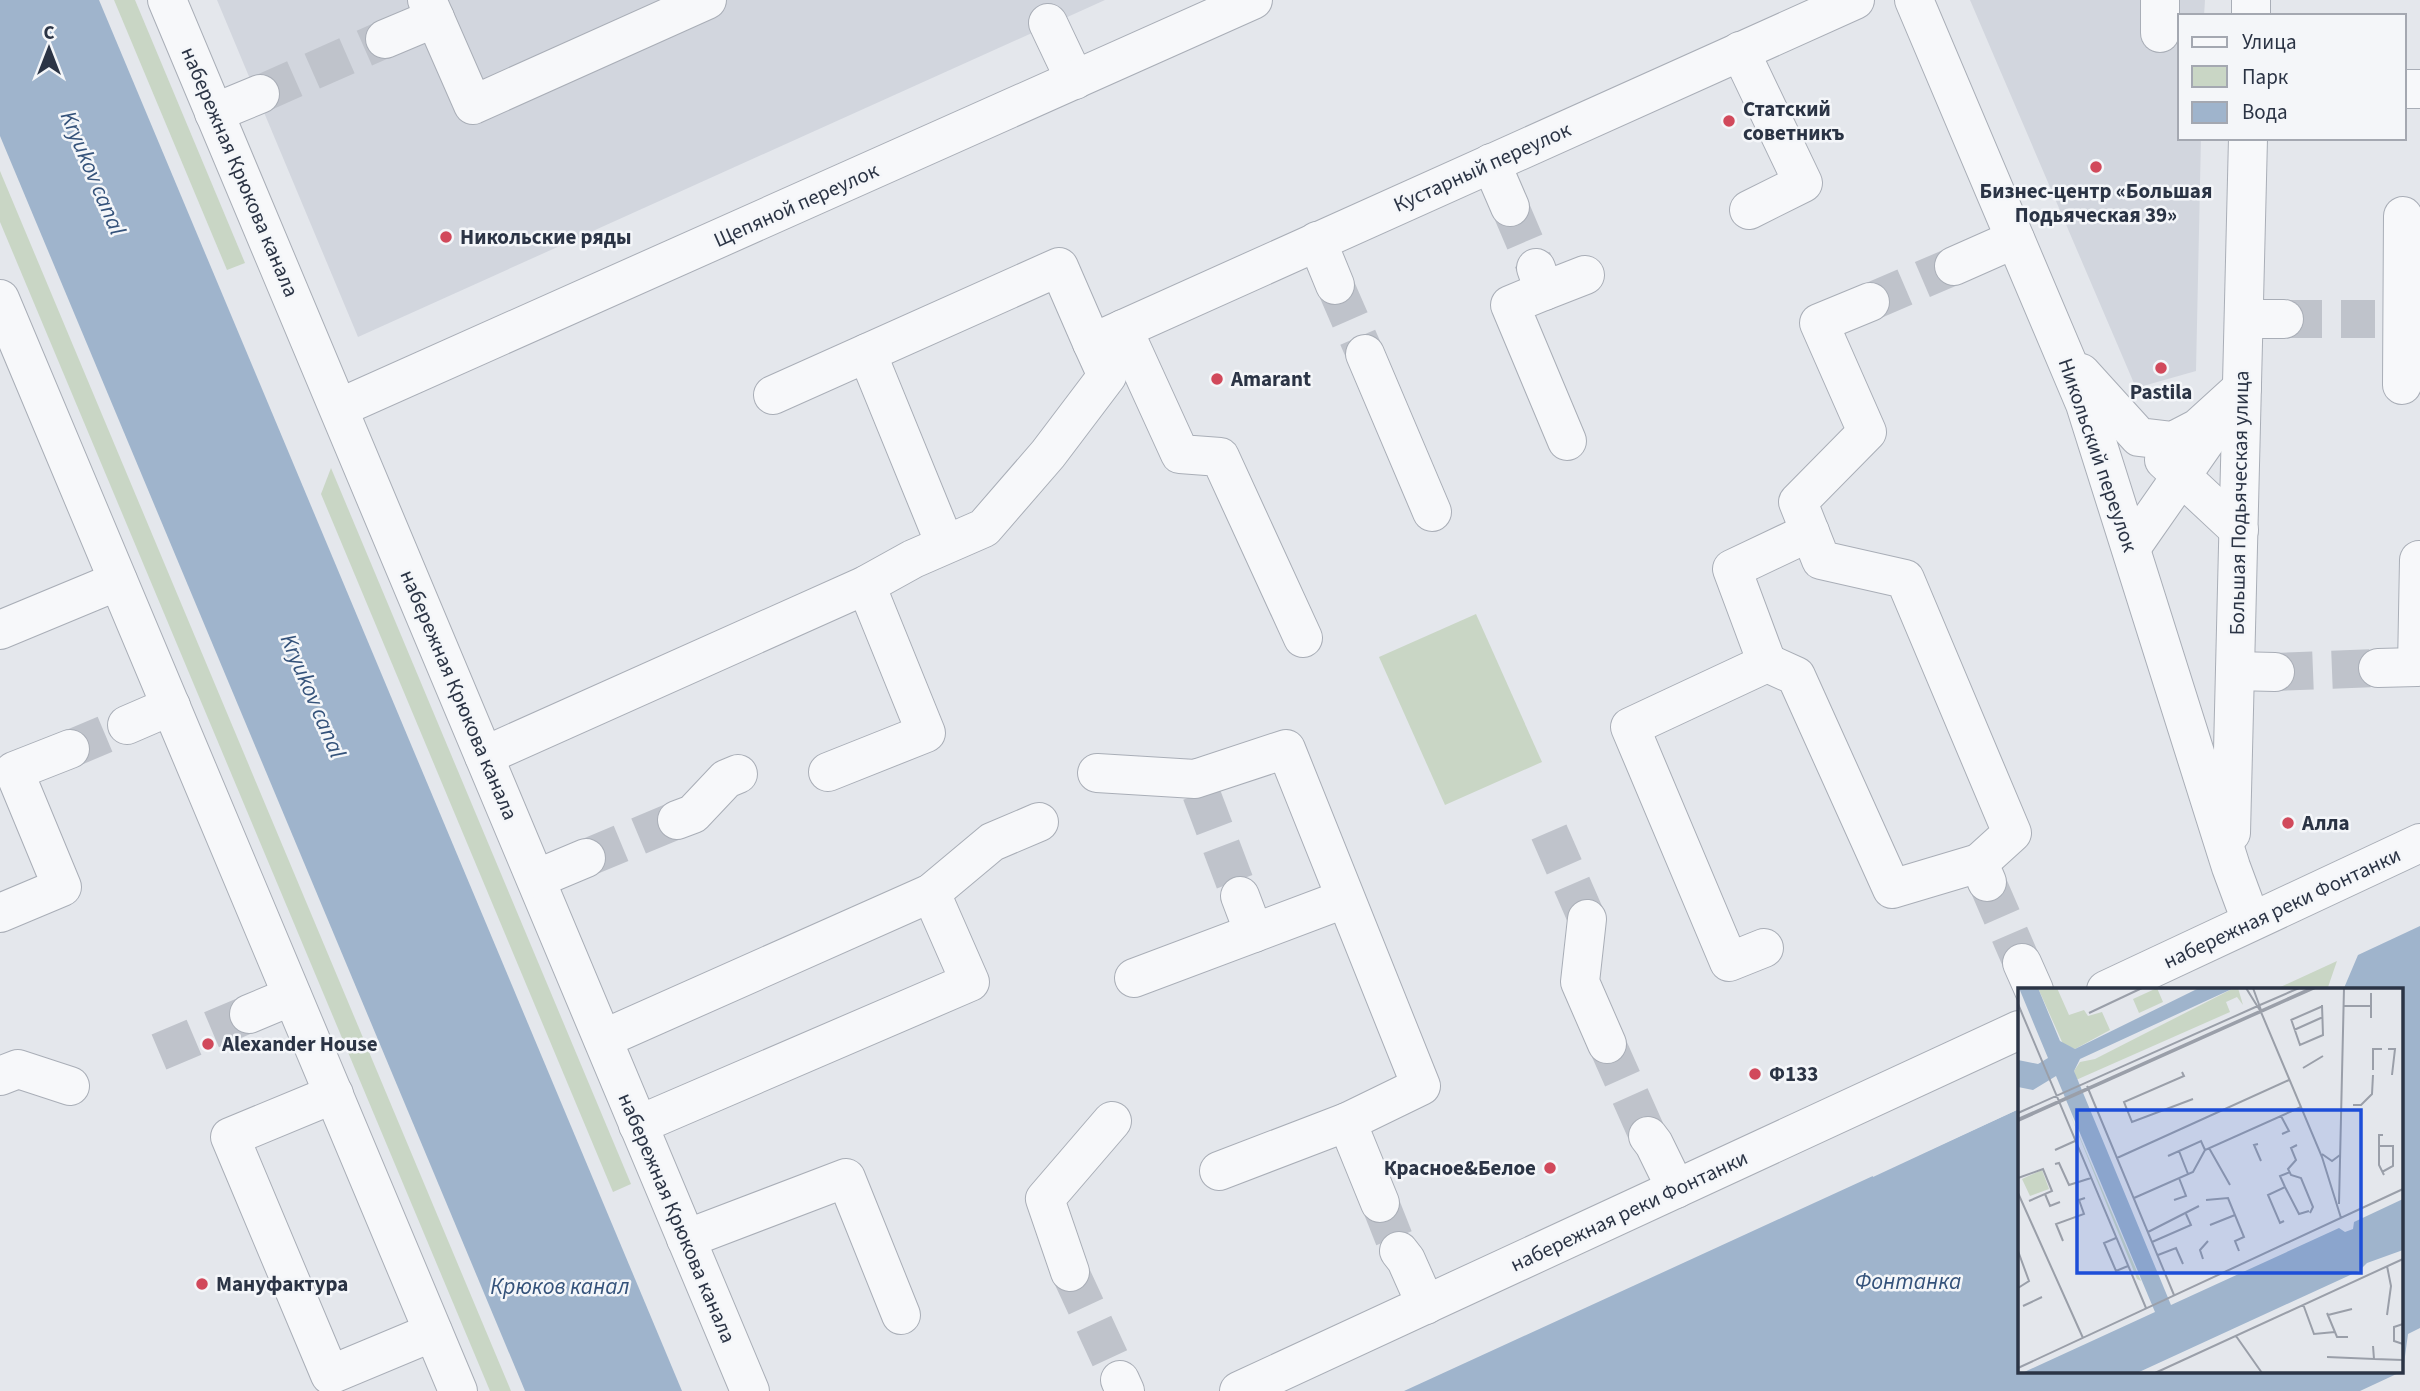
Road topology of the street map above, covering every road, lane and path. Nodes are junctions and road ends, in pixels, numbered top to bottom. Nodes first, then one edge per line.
1 (167, 0) edge
2 (707, 0) edge
3 (1253, 0) edge
4 (1855, 0) edge
5 (1914, 0) edge
6 (431, 9) edge
7 (1048, 23) dead end
8 (385, 39) tunnel mouth
9 (1740, 51) junction
10 (1075, 80) junction
11 (260, 94) tunnel mouth
12 (214, 113) junction
13 (2248, 140) edge
14 (1491, 163) junction
15 (1510, 207) tunnel mouth
16 (1749, 210) dead end
17 (2403, 216) dead end
18 (2015, 239) junction
19 (1317, 241) junction
20 (1954, 266) tunnel mouth
21 (1585, 275) dead end
22 (1335, 285) tunnel mouth
23 (0, 299) edge
24 (1870, 302) tunnel mouth
25 (2244, 319) junction
26 (2284, 319) tunnel mouth
27 (1108, 335) junction
28 (2062, 350) junction
29 (867, 353) junction
30 (1365, 354) tunnel mouth
31 (2402, 385) dead end
32 (2242, 388) junction
33 (773, 394) dead end
34 (339, 408) junction
35 (2139, 437) junction
36 (1567, 441) dead end
37 (2182, 476) junction
38 (1432, 512) dead end
39 (2239, 530) junction
40 (1810, 532) junction
41 (945, 544) junction
42 (2131, 548) junction
43 (2419, 560) edge
44 (118, 582) junction
45 (866, 585) junction
46 (0, 630) edge
47 (1303, 638) dead end
48 (1767, 663) junction
49 (2378, 668) tunnel mouth
50 (2275, 672) tunnel mouth
51 (2235, 678) junction
52 (2174, 684) junction
53 (171, 706) junction
54 (127, 725) tunnel mouth
55 (70, 749) tunnel mouth
56 (484, 756) junction
57 (828, 772) dead end
58 (1097, 773) dead end
59 (738, 774) dead end
60 (677, 820) tunnel mouth
61 (1039, 822) dead end
62 (2420, 843) edge
63 (586, 858) tunnel mouth
64 (2231, 867) junction
65 (536, 879) junction
66 (931, 893) junction
67 (1240, 896) tunnel mouth
68 (1344, 899) junction
69 (0, 913) edge
70 (1587, 919) tunnel mouth
71 (2251, 921) junction
72 (1254, 933) junction
73 (1765, 948) dead end
74 (1134, 978) dead end
75 (2110, 988) edge
76 (292, 996) junction
77 (249, 1014) tunnel mouth
78 (2018, 1030) edge
79 (603, 1039) junction
80 (1607, 1044) tunnel mouth
81 (0, 1076) edge
82 (70, 1086) dead end
83 (334, 1094) junction
84 (1112, 1121) dead end
85 (1347, 1122) junction
86 (638, 1125) junction
87 (1647, 1136) tunnel mouth
88 (1219, 1171) dead end
89 (1676, 1189) junction
90 (1380, 1203) tunnel mouth
91 (686, 1239) junction
92 (1399, 1251) tunnel mouth
93 (1070, 1272) tunnel mouth
94 (1426, 1304) junction
95 (901, 1315) dead end
96 (433, 1332) junction
97 (458, 1391) edge
98 (750, 1391) edge
99 (1239, 1391) edge

1 - 12 street, набережная Крюкова канала
2 - 6 street
3 - 10 street, Щепяной переулок
4 - 9 street, Кустарный переулок
5 - 18 street, Никольский переулок
6 - 8 street
7 - 10 street
9 - 14 street, Кустарный переулок
9 - 16 street
10 - 34 street, Щепяной переулок
11 - 12 street
12 - 34 street, набережная Крюкова канала
13 - 25 street, Большая Подьяческая улица
14 - 15 street
14 - 19 street, Кустарный переулок
17 - 31 street
18 - 20 street
18 - 28 street, Никольский переулок
19 - 22 street
19 - 27 street, Кустарный переулок
21 - 36 street
23 - 44 street
24 - 40 street
25 - 26 street
25 - 32 street, Большая Подьяческая улица
27 - 29 street
27 - 41 street
27 - 47 street
28 - 35 street
28 - 42 street, Никольский переулок
29 - 33 street
29 - 41 street
30 - 38 street
32 - 35 street
32 - 37 street
32 - 39 street, Большая Подьяческая улица
34 - 56 street, набережная Крюкова канала
35 - 37 street
37 - 39 street
37 - 42 street
39 - 51 street, Большая Подьяческая улица
40 - 48 street
40 - 48 street
41 - 45 street
42 - 52 street, Никольский переулок
43 - 49 street
44 - 46 street
44 - 53 street
45 - 56 street
45 - 57 street
48 - 73 street
50 - 51 street
51 - 52 street
51 - 64 street, Большая Подьяческая улица
52 - 64 street, Никольский переулок
53 - 54 street
53 - 76 street
55 - 69 street
56 - 65 street, набережная Крюкова канала
58 - 68 street
59 - 60 street
61 - 66 street
62 - 71 street, набережная реки Фонтанки
63 - 65 street
64 - 71 street, Никольский переулок
65 - 79 street, набережная Крюкова канала
66 - 79 street
66 - 86 street
67 - 72 street
68 - 72 street
68 - 85 street
70 - 80 street
71 - 75 street, набережная реки Фонтанки
72 - 74 street
76 - 77 street
76 - 83 street
78 - 89 street, набережная реки Фонтанки
79 - 86 street, набережная Крюкова канала
81 - 82 street
83 - 96 street
83 - 96 street
84 - 93 street
85 - 88 street
85 - 90 street
86 - 91 street, набережная Крюкова канала
87 - 89 street
89 - 94 street, набережная реки Фонтанки
91 - 95 street
91 - 98 street, набережная Крюкова канала
92 - 94 street
94 - 99 street, набережная реки Фонтанки
96 - 97 street

